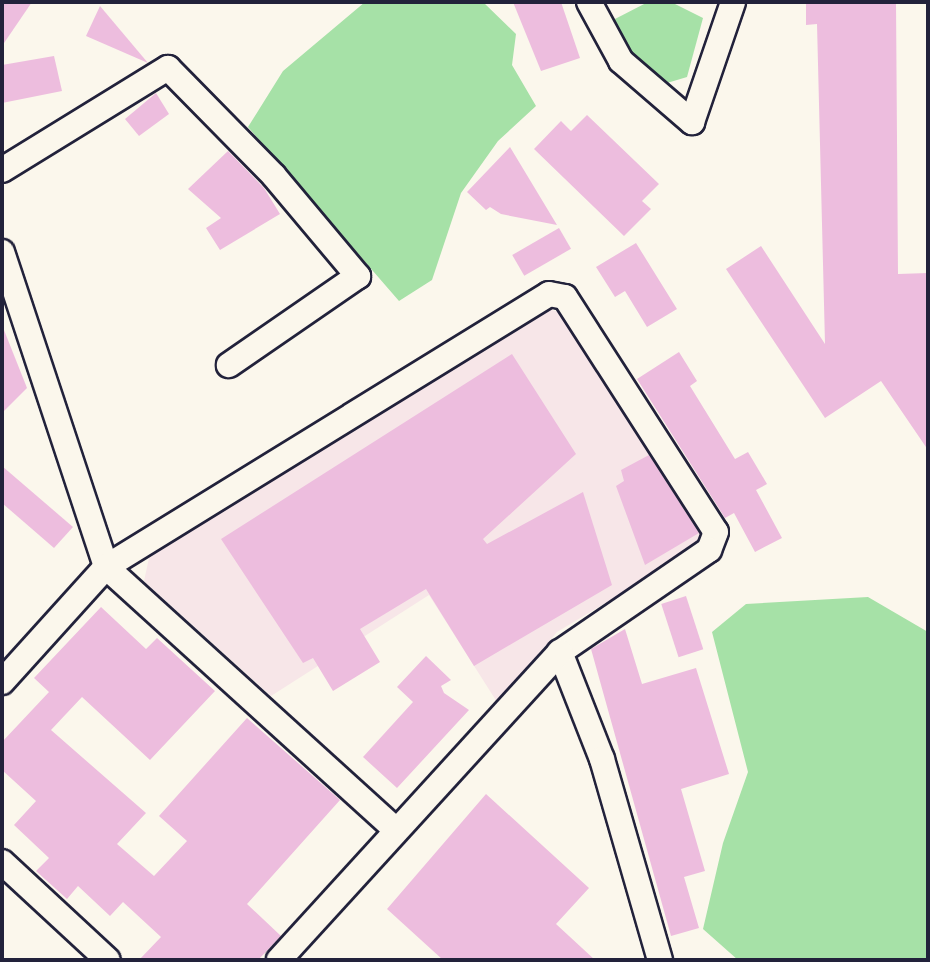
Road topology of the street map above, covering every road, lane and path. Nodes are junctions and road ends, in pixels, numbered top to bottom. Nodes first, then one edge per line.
1 (589, 2) edge
2 (733, 2) edge
3 (2, 170) edge
4 (2, 252) edge
5 (229, 365) dead end
6 (106, 567) junction
7 (560, 652) junction
8 (2, 682) edge
9 (395, 829) junction
10 (2, 862) edge
11 (108, 960) edge
12 (279, 960) edge
13 (660, 960) edge

1 - 2 street
3 - 5 street
4 - 6 street
6 - 7 street
6 - 8 street
6 - 9 street
7 - 9 street
7 - 13 street
9 - 12 street
10 - 11 street

